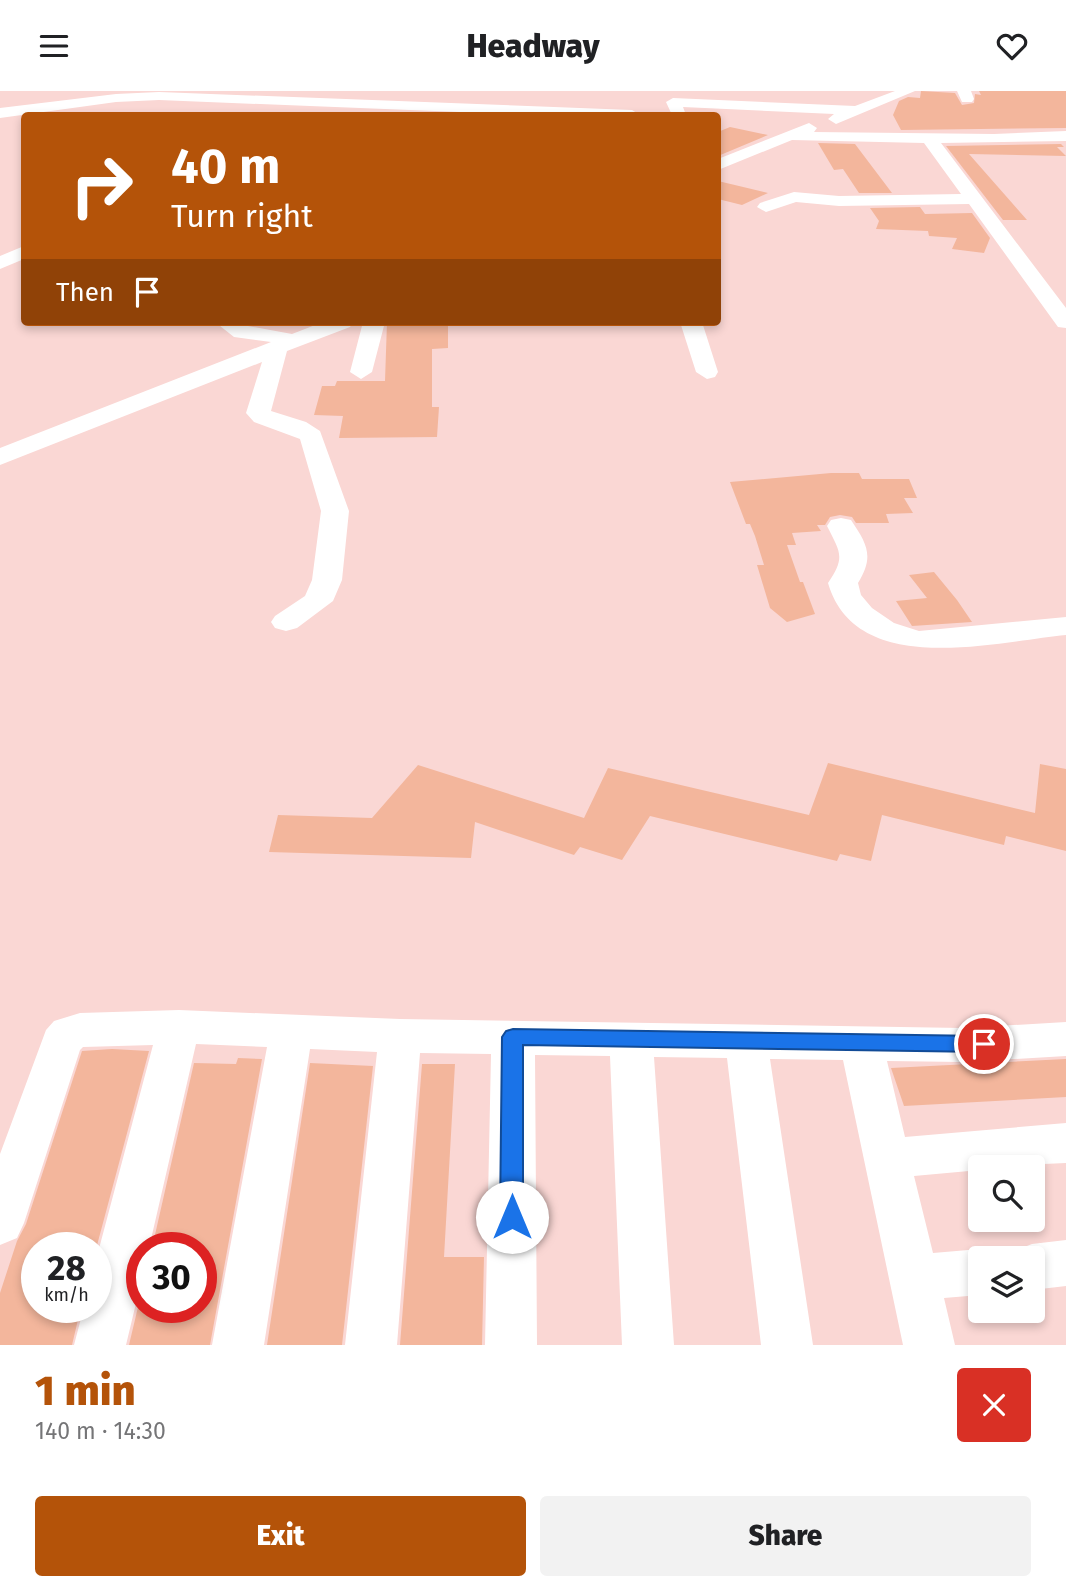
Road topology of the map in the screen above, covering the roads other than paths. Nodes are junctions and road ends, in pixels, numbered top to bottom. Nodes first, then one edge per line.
1 (286, 91) edge
2 (347, 91) edge
3 (460, 91) edge
4 (880, 91) edge
5 (906, 92) edge
6 (597, 99) dead end
7 (309, 102) junction
8 (368, 110) edge
9 (495, 110) junction
10 (414, 111) edge
11 (857, 111) junction
12 (549, 112) edge
13 (606, 112) edge
14 (678, 112) edge
15 (0, 113) edge
16 (721, 120) edge
17 (811, 129) junction
18 (794, 136) junction
19 (1066, 136) edge
20 (929, 137) junction
21 (721, 164) edge
22 (972, 199) junction
23 (766, 207) dead end
24 (21, 252) edge
25 (0, 263) edge
26 (1066, 322) edge
27 (232, 326) edge
28 (332, 326) edge
29 (373, 326) edge
30 (692, 326) edge
31 (282, 346) junction
32 (361, 372) dead end
33 (707, 372) dead end
34 (0, 457) edge
35 (841, 526) dead end
36 (286, 622) dead end
37 (1066, 626) edge
38 (179, 1027) junction
39 (291, 1031) junction
40 (400, 1036) junction
41 (513, 1037) junction
42 (631, 1039) junction
43 (1066, 1039) edge
44 (746, 1040) junction
45 (861, 1043) junction
46 (1066, 1143) edge
47 (886, 1158) junction
48 (0, 1223) edge
49 (1066, 1263) edge
50 (1045, 1265) edge
51 (968, 1273) edge
52 (914, 1278) junction
53 (100, 1345) edge
54 (238, 1345) edge
55 (371, 1345) edge
56 (511, 1345) edge
57 (648, 1345) edge
58 (787, 1345) edge
59 (929, 1345) edge

1 - 7 street
2 - 8 street
3 - 9 street
4 - 5 street
5 - 11 street
6 - 13 street
7 - 8 street
7 - 15 street
8 - 10 street
9 - 10 street
9 - 12 street
11 - 14 street
11 - 17 street
16 - 17 street
17 - 18 street
18 - 20 street
18 - 21 street
19 - 20 street
20 - 22 street
22 - 23 street
22 - 26 street
24 - 25 street
27 - 31 street
28 - 31 street
29 - 32 street
30 - 33 street
31 - 34 street
31 - 36 street
35 - 37 street
38 - 39 street
38 - 48 street
38 - 53 street
39 - 40 street
39 - 54 street
40 - 41 street
40 - 55 street
41 - 42 street
41 - 56 street
42 - 44 street
42 - 57 street
43 - 45 street
44 - 45 street
44 - 58 street
45 - 47 street
46 - 47 street
47 - 52 street
49 - 50 street
51 - 52 street
52 - 59 street

